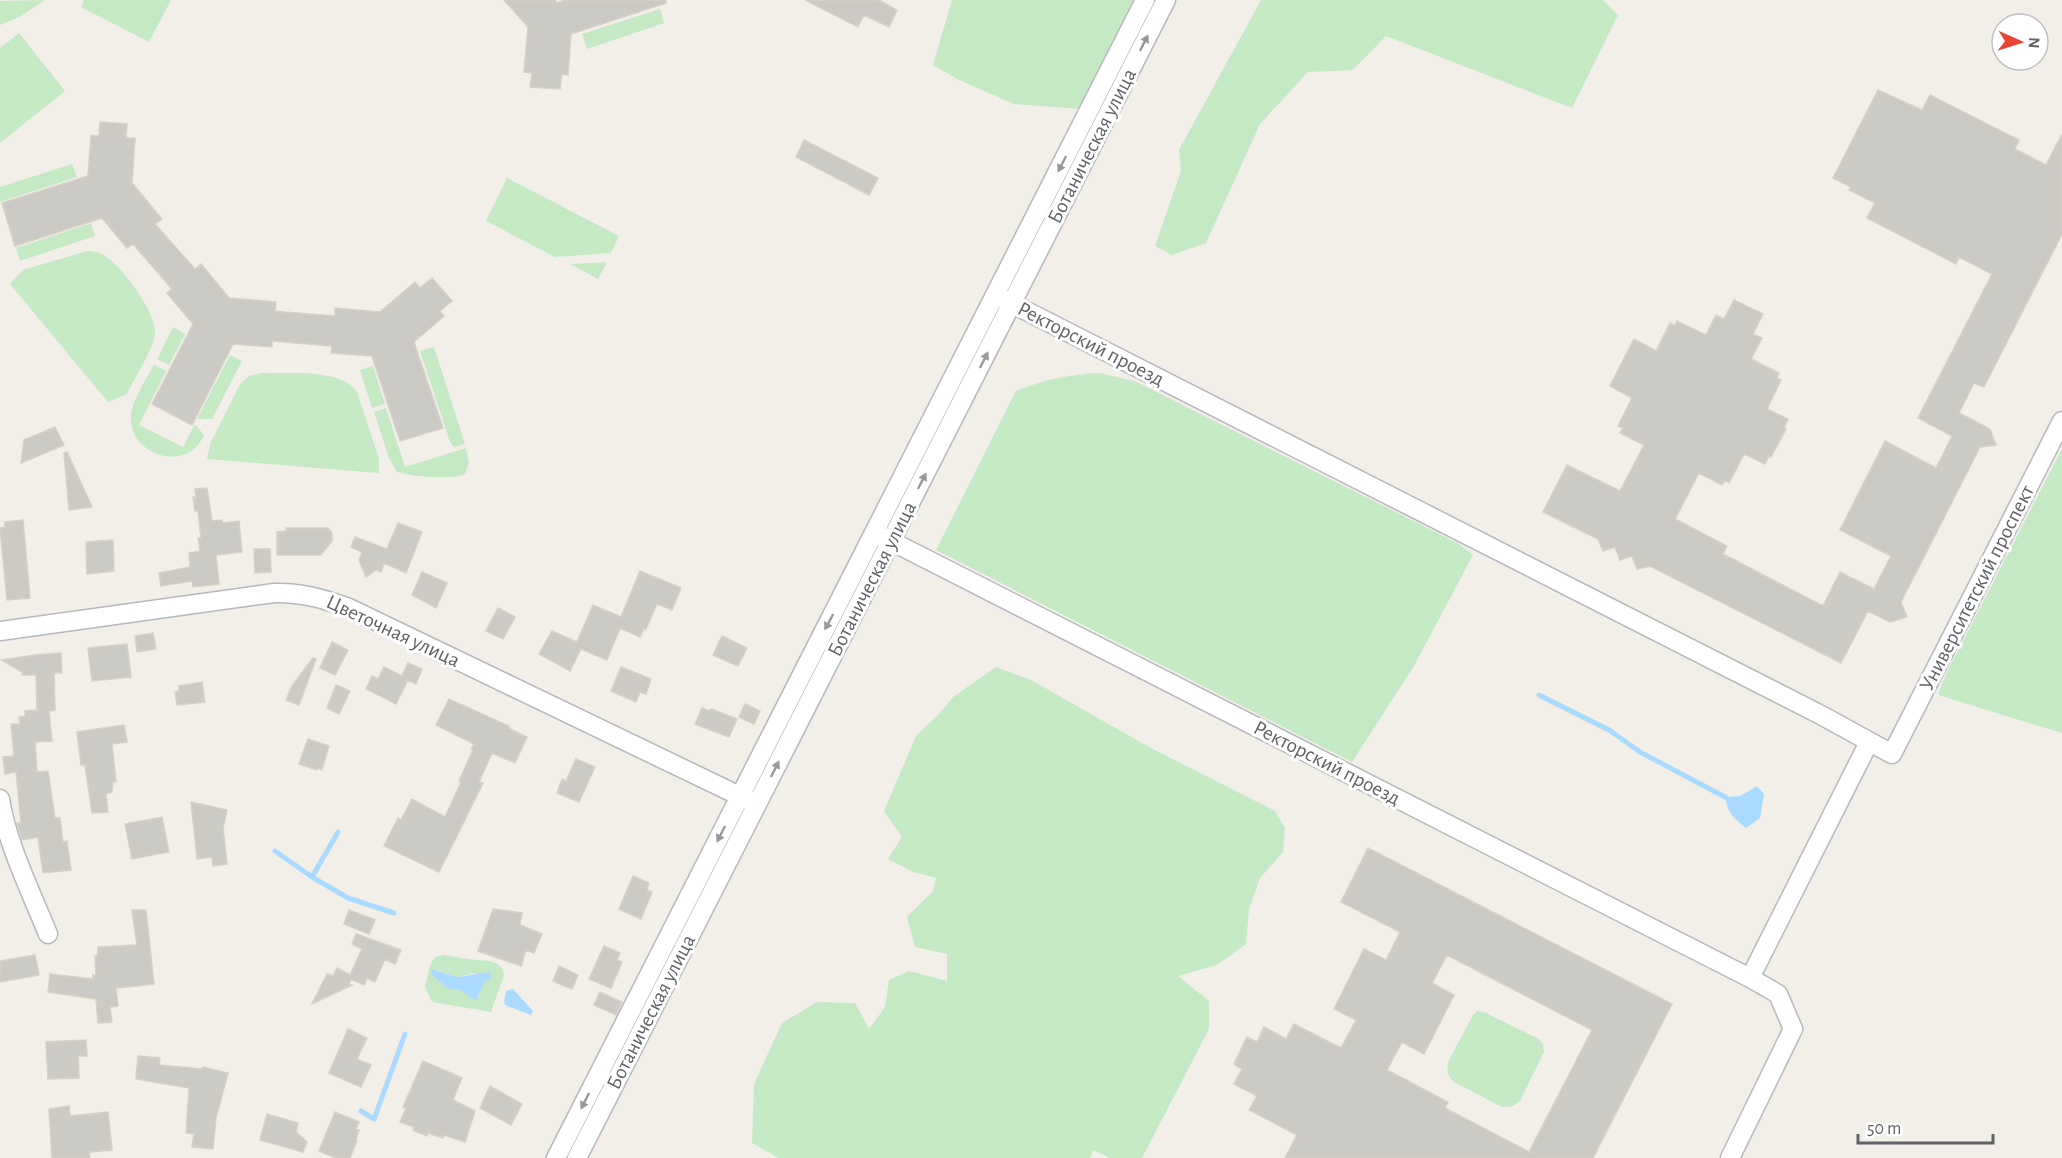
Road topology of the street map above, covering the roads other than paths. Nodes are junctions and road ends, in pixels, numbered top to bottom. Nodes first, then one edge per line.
1 (1145, 0) edge
2 (1166, 0) edge
3 (995, 295) junction
4 (1012, 304) junction
5 (2062, 421) edge
6 (874, 533) junction
7 (891, 542) junction
8 (0, 631) edge
9 (1869, 742) junction
10 (1892, 754) joint
11 (741, 796) junction
12 (0, 799) edge
13 (757, 804) junction
14 (48, 934) dead end
15 (1750, 978) junction
16 (556, 1158) edge
17 (577, 1158) edge
18 (1730, 1158) edge

1 -> 3 street, Ботаническая улица
4 -> 2 street, Ботаническая улица
3 - 4 street, Ректорский проезд
3 - 6 street, Ботаническая улица
7 -> 4 street, Ботаническая улица
4 - 9 street, Ректорский проезд
5 - 10 street, Университетский проспект
6 - 7 street, Ректорский проезд
6 -> 11 street, Ботаническая улица
13 -> 7 street, Ботаническая улица
7 - 15 street, Ректорский проезд
8 - 11 street, Цветочная улица
9 - 10 street, Ректорский проезд
9 - 15 street
11 - 13 street, Цветочная улица
11 -> 16 street, Ботаническая улица
12 - 14 street
13 - 17 street, Ботаническая улица
15 - 18 street, Ректорский проезд

